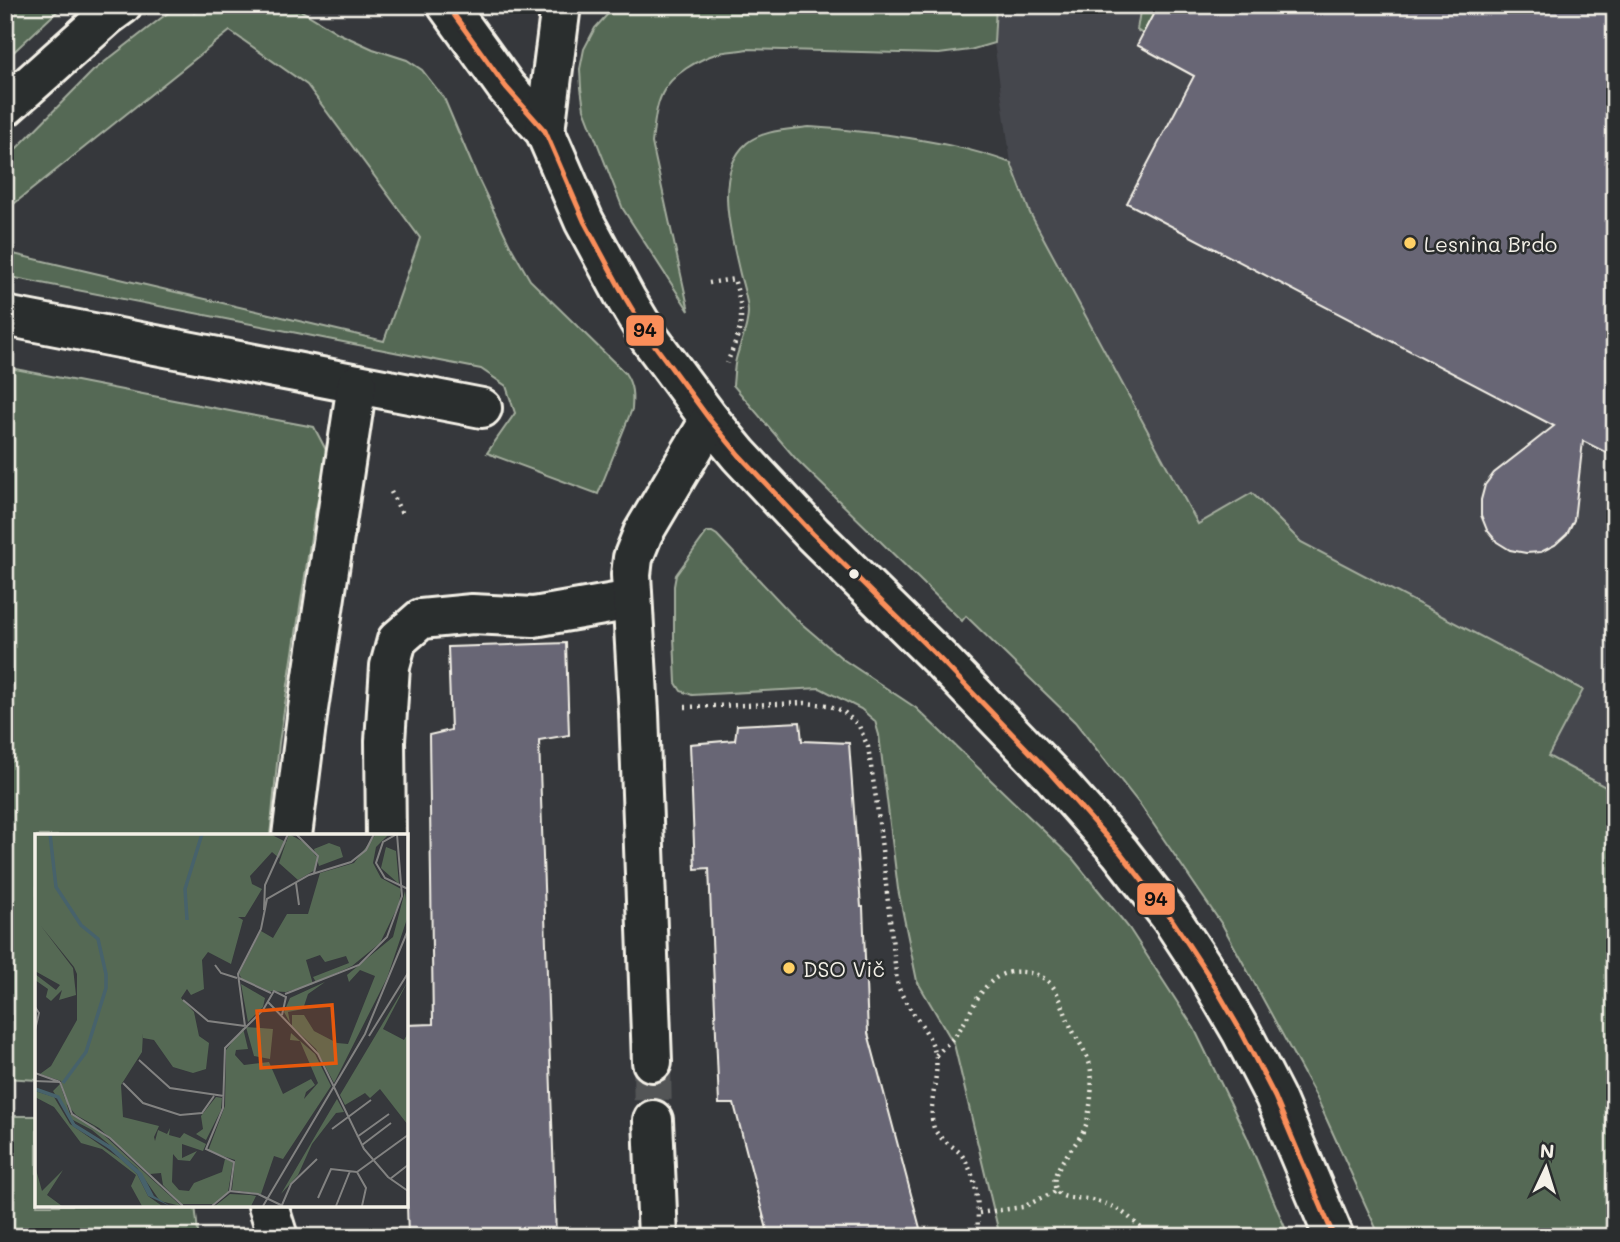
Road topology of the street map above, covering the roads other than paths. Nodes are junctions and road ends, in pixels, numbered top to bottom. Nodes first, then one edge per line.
1 (122, 5) edge
2 (447, 5) edge
3 (561, 5) edge
4 (5, 107) edge
5 (545, 131) junction
6 (5, 316) edge
7 (357, 384) junction
8 (482, 408) dead end
9 (710, 420) junction
10 (632, 600) junction
11 (292, 834) edge
12 (386, 834) edge
13 (652, 1062) tunnel mouth
14 (653, 1120) tunnel mouth
15 (269, 1207) edge
16 (278, 1237) edge
17 (658, 1237) edge
18 (1334, 1237) edge

1 - 4 street
2 - 5 street
3 - 5 street
5 - 9 street
6 - 7 street
7 - 8 street
7 - 11 street
9 - 10 street
9 - 18 street
10 - 12 street
10 - 13 street
14 - 17 street
15 - 16 street

